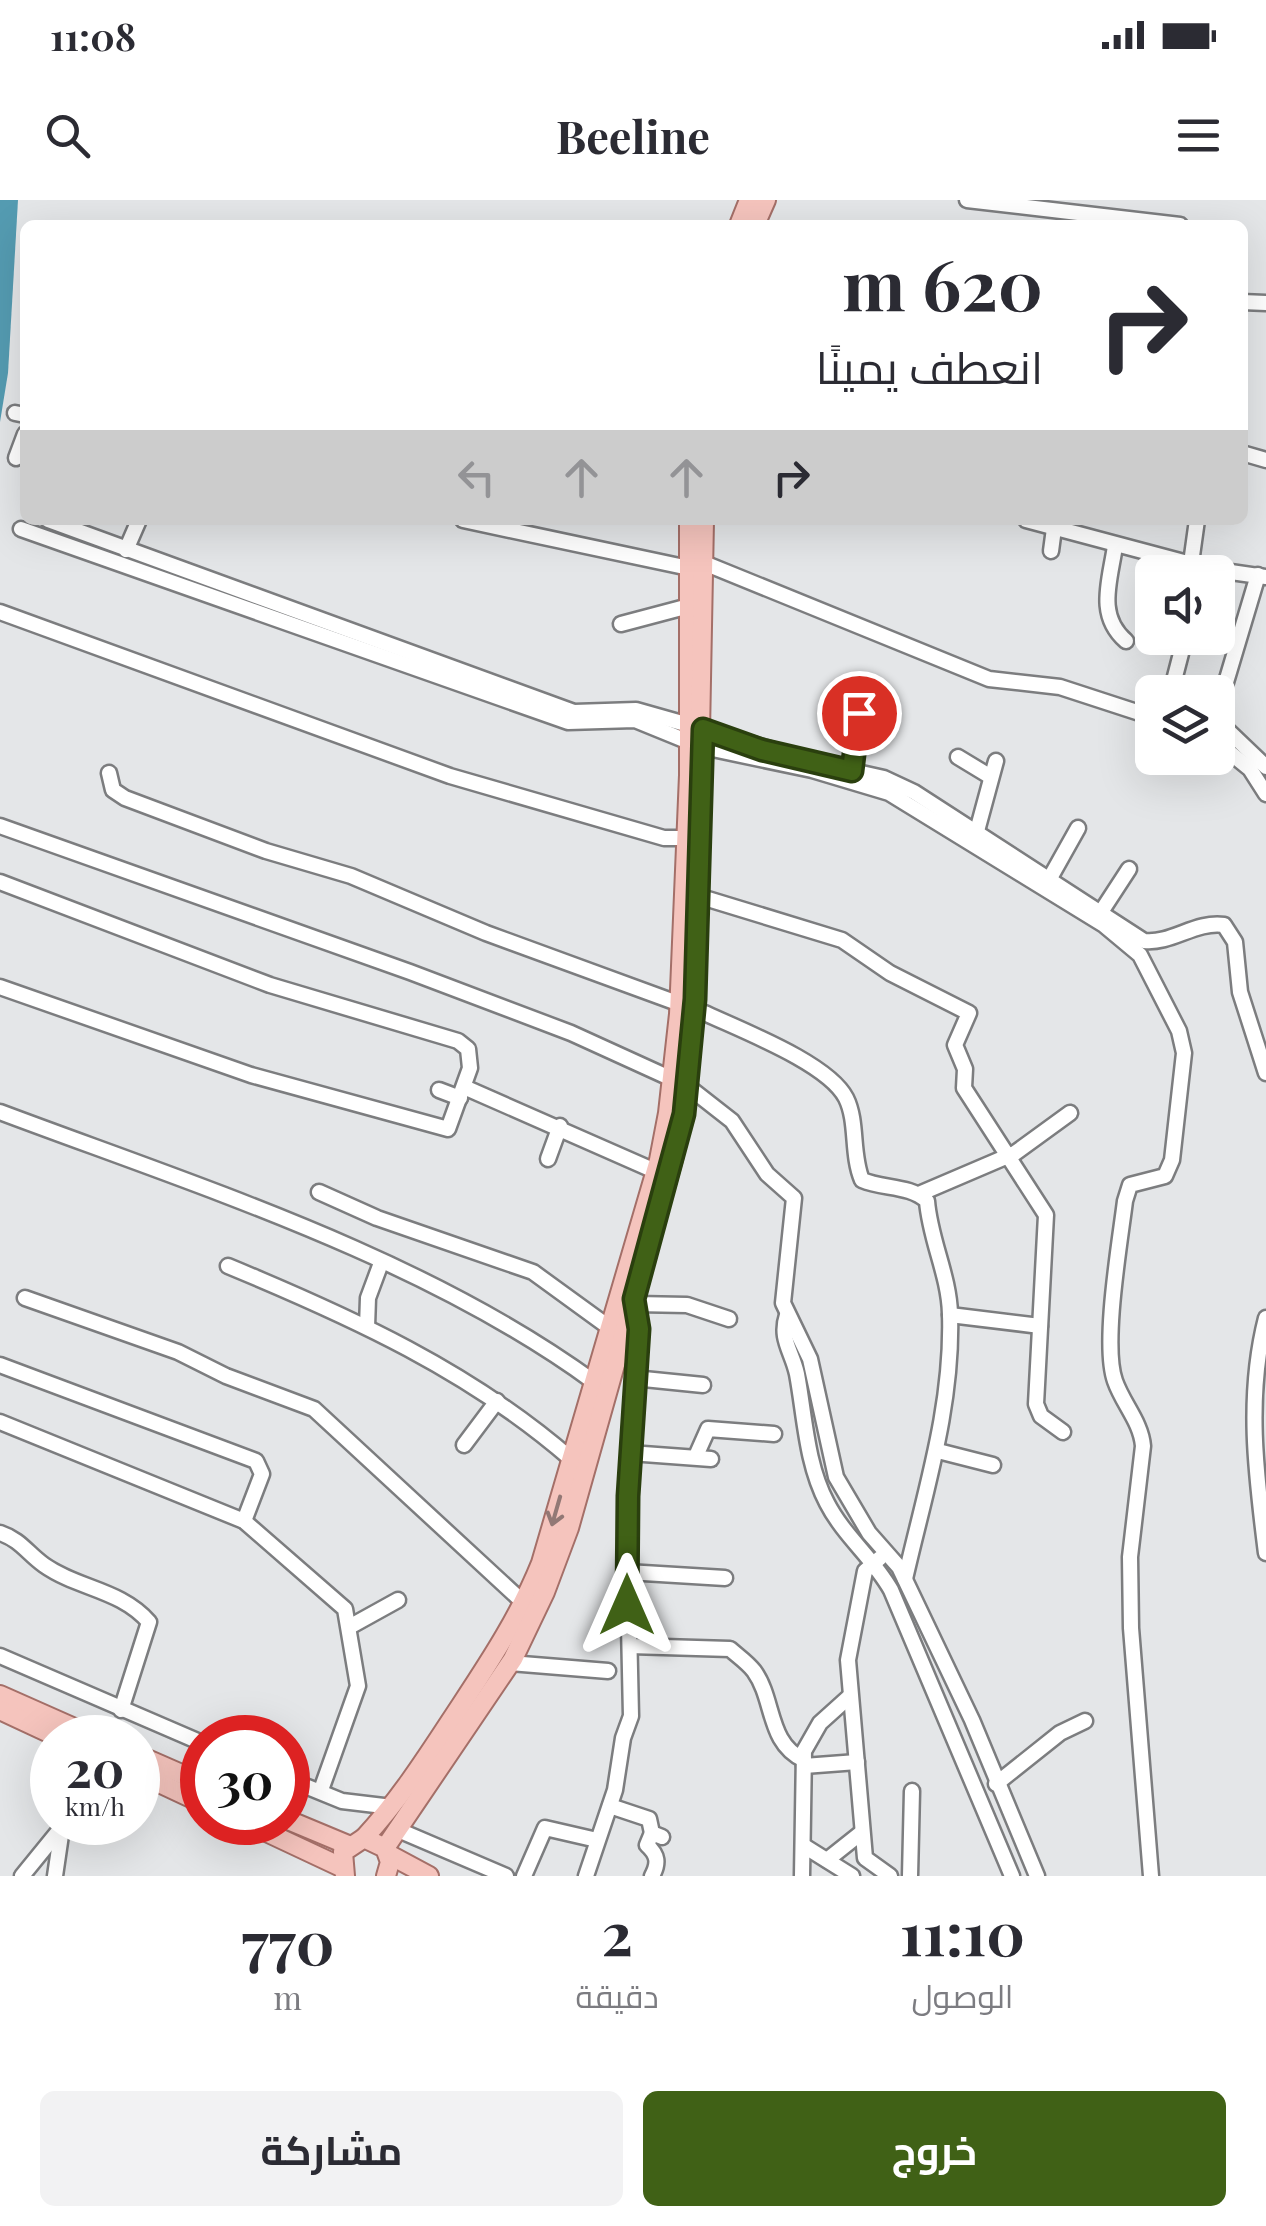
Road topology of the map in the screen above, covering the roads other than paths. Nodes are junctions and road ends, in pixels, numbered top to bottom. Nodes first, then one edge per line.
1 (967, 200) edge
2 (1137, 220) edge
3 (20, 447) edge
4 (16, 458) dead end
5 (61, 525) edge
6 (137, 525) edge
7 (488, 525) edge
8 (691, 525) edge
9 (703, 525) edge
10 (1054, 525) edge
11 (1057, 525) edge
12 (1195, 525) edge
13 (20, 530) dead end
14 (1115, 546) junction
15 (126, 550) junction
16 (1051, 552) dead end
17 (1158, 555) edge
18 (1192, 555) edge
19 (697, 566) junction
20 (1235, 571) edge
21 (1262, 576) edge
22 (689, 606) junction
23 (0, 612) edge
24 (621, 624) dead end
25 (1126, 641) dead end
26 (1229, 675) edge
27 (1135, 710) edge
28 (859, 713) dead end
29 (696, 736) junction
30 (1235, 738) edge
31 (958, 757) dead end
32 (1235, 757) edge
33 (996, 762) dead end
34 (1266, 767) edge
35 (852, 771) junction
36 (108, 773) dead end
37 (991, 777) junction
38 (1266, 794) edge
39 (0, 826) edge
40 (1078, 828) dead end
41 (977, 831) junction
42 (690, 846) junction
43 (1129, 869) dead end
44 (1050, 878) junction
45 (0, 882) edge
46 (698, 896) junction
47 (1101, 912) junction
48 (0, 987) edge
49 (687, 1006) junction
50 (1266, 1073) edge
51 (679, 1082) junction
52 (439, 1090) dead end
53 (462, 1092) junction
54 (0, 1112) edge
55 (1070, 1113) dead end
56 (560, 1126) junction
57 (1009, 1154) junction
58 (548, 1159) dead end
59 (655, 1172) junction
60 (319, 1192) dead end
61 (919, 1194) junction
62 (639, 1252) junction
63 (382, 1263) junction
64 (228, 1266) dead end
65 (25, 1298) dead end
66 (635, 1301) junction
67 (786, 1315) junction
68 (950, 1315) junction
69 (1266, 1318) edge
70 (729, 1319) dead end
71 (367, 1326) junction
72 (1040, 1326) junction
73 (610, 1328) junction
74 (0, 1365) edge
75 (634, 1378) junction
76 (594, 1382) junction
77 (703, 1384) dead end
78 (496, 1401) junction
79 (801, 1406) junction
80 (821, 1410) junction
81 (0, 1422) edge
82 (1063, 1432) dead end
83 (774, 1434) dead end
84 (464, 1445) dead end
85 (938, 1450) junction
86 (630, 1453) junction
87 (571, 1460) junction
88 (993, 1465) dead end
89 (843, 1490) junction
90 (826, 1501) junction
91 (244, 1521) junction
92 (0, 1533) edge
93 (888, 1551) junction
94 (1266, 1553) edge
95 (875, 1562) junction
96 (627, 1572) junction
97 (725, 1578) dead end
98 (905, 1580) junction
99 (398, 1600) dead end
100 (525, 1604) junction
101 (351, 1626) junction
102 (630, 1646) junction
103 (0, 1656) edge
104 (510, 1663) junction
105 (608, 1670) dead end
106 (0, 1695) edge
107 (850, 1696) junction
108 (0, 1710) edge
109 (121, 1710) junction
110 (45, 1715) edge
111 (1086, 1720) dead end
112 (30, 1724) edge
113 (180, 1735) edge
114 (857, 1762) junction
115 (804, 1763) junction
116 (996, 1784) junction
117 (310, 1786) edge
118 (321, 1790) junction
119 (912, 1791) dead end
120 (610, 1806) junction
121 (392, 1808) junction
122 (310, 1827) edge
123 (396, 1828) junction
124 (861, 1833) junction
125 (597, 1840) junction
126 (356, 1842) junction
127 (48, 1845) edge
128 (62, 1845) edge
129 (291, 1845) edge
130 (804, 1846) junction
131 (387, 1851) junction
132 (827, 1860) junction
133 (343, 1871) edge
134 (22, 1876) edge
135 (55, 1876) edge
136 (386, 1876) edge
137 (429, 1876) edge
138 (506, 1876) edge
139 (524, 1876) edge
140 (586, 1876) edge
141 (652, 1876) edge
142 (802, 1876) edge
143 (852, 1876) edge
144 (890, 1876) edge
145 (910, 1876) edge
146 (1012, 1876) edge
147 (1037, 1876) edge
148 (1151, 1876) edge

1 - 2 street
3 - 4 street
5 - 15 street
6 - 15 street
7 - 19 street
8 - 19 main road
9 - 19 main road
10 - 16 street
11 - 14 street
12 - 18 street
13 - 29 street
14 - 17 street
14 - 25 street
15 - 29 street
19 - 22 main road
19 - 27 street
19 - 29 main road
20 - 21 street
21 - 26 street
22 - 24 street
22 - 29 main road
23 - 42 street
28 - 35 street
29 - 35 street
29 - 42 main road
29 - 148 street
30 - 34 street
31 - 37 street
32 - 38 street
33 - 37 street
35 - 41 street
36 - 49 street
37 - 41 street
39 - 51 street
40 - 44 street
41 - 44 street
42 - 46 main road
42 - 49 main road
43 - 47 street
44 - 47 street
45 - 53 street
46 - 49 main road
46 - 57 street
47 - 50 street
48 - 53 street
49 - 51 main road
49 - 61 street
51 - 59 main road
51 - 62 main road
51 - 67 street
52 - 53 street
53 - 56 street
54 - 63 street
55 - 57 street
56 - 58 street
56 - 59 street
57 - 61 street
57 - 72 street
59 - 62 main road
60 - 73 street
61 - 68 street
62 - 66 main road
62 - 73 main road
63 - 71 street
63 - 76 street
64 - 71 street
65 - 100 street
66 - 70 street
66 - 75 street
66 - 104 main road
67 - 79 street
67 - 80 street
68 - 72 street
68 - 85 street
69 - 94 street
71 - 78 street
72 - 82 street
73 - 76 main road
74 - 91 street
75 - 77 street
75 - 86 street
76 - 87 main road
78 - 84 street
78 - 87 street
79 - 80 street
79 - 90 street
80 - 89 street
81 - 91 street
83 - 86 street
85 - 88 street
85 - 98 street
86 - 96 street
87 -> 100 main road
89 - 90 street
89 - 93 street
90 - 95 street
91 - 101 street
92 - 109 street
93 - 95 street
93 - 98 street
95 - 107 street
95 - 146 street
96 - 97 street
96 - 102 street
98 - 116 street
99 - 101 street
100 - 121 main road
101 - 118 street
102 - 115 street
102 - 120 street
103 - 109 street
104 - 105 street
104 - 123 main road
106 - 110 main road
107 - 114 street
107 - 115 street
108 - 112 main road
109 - 113 street
111 - 116 street
114 - 115 street
114 - 124 street
115 - 130 street
116 - 147 street
117 - 118 street
118 - 121 street
119 - 145 street
120 - 125 street
120 - 141 street
121 - 126 main road
122 - 126 main road
123 - 131 main road
123 - 138 street
124 - 132 street
124 - 144 street
125 - 139 street
125 - 140 street
126 - 131 main road
126 - 133 main road
127 - 134 street
128 - 135 street
129 - 133 main road
130 - 132 street
130 - 142 street
131 - 136 main road
131 - 137 main road
132 - 143 street

